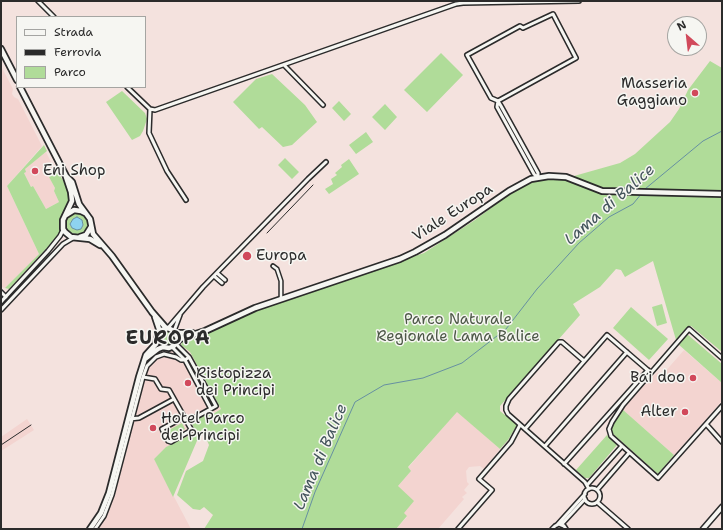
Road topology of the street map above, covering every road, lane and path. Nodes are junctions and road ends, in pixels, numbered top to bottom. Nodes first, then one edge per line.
1 (38, 1) edge
2 (578, 1) edge
3 (53, 16) edge
4 (1, 49) edge
5 (284, 65) junction
6 (16, 78) edge
7 (21, 88) edge
8 (128, 88) edge
9 (498, 101) junction
10 (323, 105) dead end
11 (150, 109) junction
12 (326, 162) dead end
13 (66, 176) junction
14 (538, 178) junction
15 (722, 194) edge
16 (186, 200) dead end
17 (86, 214) junction
18 (66, 215) junction
19 (90, 227) junction
20 (63, 229) junction
21 (78, 238) junction
22 (109, 252) junction
23 (273, 266) dead end
24 (216, 274) junction
25 (223, 282) dead end
26 (1, 292) edge
27 (6, 296) junction
28 (281, 299) junction
29 (1, 302) edge
30 (1, 310) edge
31 (182, 310) junction
32 (152, 312) junction
33 (167, 328) junction
34 (205, 331) junction
35 (160, 332) junction
36 (175, 332) junction
37 (158, 341) junction
38 (175, 345) junction
39 (163, 347) junction
40 (627, 352) junction
41 (189, 357) junction
42 (722, 358) edge
43 (145, 359) junction
44 (185, 360) junction
45 (584, 361) junction
46 (649, 371) junction
47 (143, 377) junction
48 (210, 394) junction
49 (134, 395) junction
50 (204, 397) junction
51 (174, 399) junction
52 (722, 406) edge
53 (211, 409) junction
54 (184, 417) junction
55 (130, 419) junction
56 (187, 422) junction
57 (706, 424) junction
58 (520, 425) junction
59 (525, 429) junction
60 (722, 442) edge
61 (545, 446) junction
62 (622, 446) junction
63 (629, 453) junction
64 (121, 460) junction
65 (564, 464) junction
66 (116, 467) junction
67 (588, 484) junction
68 (114, 485) junction
69 (589, 489) junction
70 (597, 490) junction
71 (109, 494) junction
72 (585, 494) junction
73 (585, 499) junction
74 (597, 502) junction
75 (722, 507) edge
76 (557, 525) junction
77 (561, 525) junction
78 (90, 529) edge
79 (96, 529) edge
80 (458, 529) edge
81 (552, 529) edge
82 (566, 529) edge
83 (628, 529) edge
84 (703, 529) edge

1 - 3 street
2 - 5 street
4 - 6 main road
5 - 10 street
5 - 11 street
7 - 13 main road
8 - 11 street
9 - 9 street
9 - 14 street
11 - 16 street
12 - 24 street
13 - 17 main road
13 - 18 main road
14 - 15 main road, Viale Europa
14 - 28 main road, Viale Europa
17 - 18 main road
17 - 19 main road
18 - 20 main road
19 - 21 main road
19 - 22 main road
20 - 21 main road
20 - 27 street
21 - 22 main road
21 - 30 street
22 - 32 main road
23 - 28 street
24 - 25 street
24 - 31 street
26 - 27 street
27 - 29 street
28 - 34 main road, Viale Europa
31 - 33 street
31 - 36 street
32 - 33 main road
32 - 35 main road
33 - 35 main road
33 - 36 main road
34 - 36 main road, Viale Europa
34 - 38 main road, Viale Europa
35 - 37 main road
36 - 38 main road
37 - 39 main road
37 - 43 main road
38 - 39 main road
38 - 41 street
38 - 44 street
39 - 43 main road
40 - 45 street
40 - 46 street
40 - 61 street
41 - 44 street
41 - 48 street
42 - 46 street
43 - 49 main road
44 - 47 street
44 - 50 street
45 - 58 street
45 - 59 street
46 - 62 street
46 - 65 street
47 - 49 street
47 - 51 street
47 - 55 street
48 - 50 street
48 - 53 street
49 - 55 main road
50 - 53 street
51 - 54 street
51 - 55 street
52 - 57 street
53 - 56 street
54 - 56 street
54 - 56 street
55 - 64 street
55 - 66 main road
57 - 60 street
57 - 63 street
58 - 59 street
58 - 80 street
59 - 61 street
61 - 65 street
62 - 63 street
62 - 67 street
63 - 70 street
64 - 66 street
64 - 68 street
65 - 67 street
66 - 71 main road
67 - 69 street
68 - 71 street
68 - 79 street
69 - 70 street
69 - 72 street
70 - 74 street
71 - 78 main road
72 - 73 street
72 - 76 street
73 - 74 street
73 - 77 street
74 - 83 street
75 - 84 street
76 - 77 street
76 - 81 street
77 - 82 street

